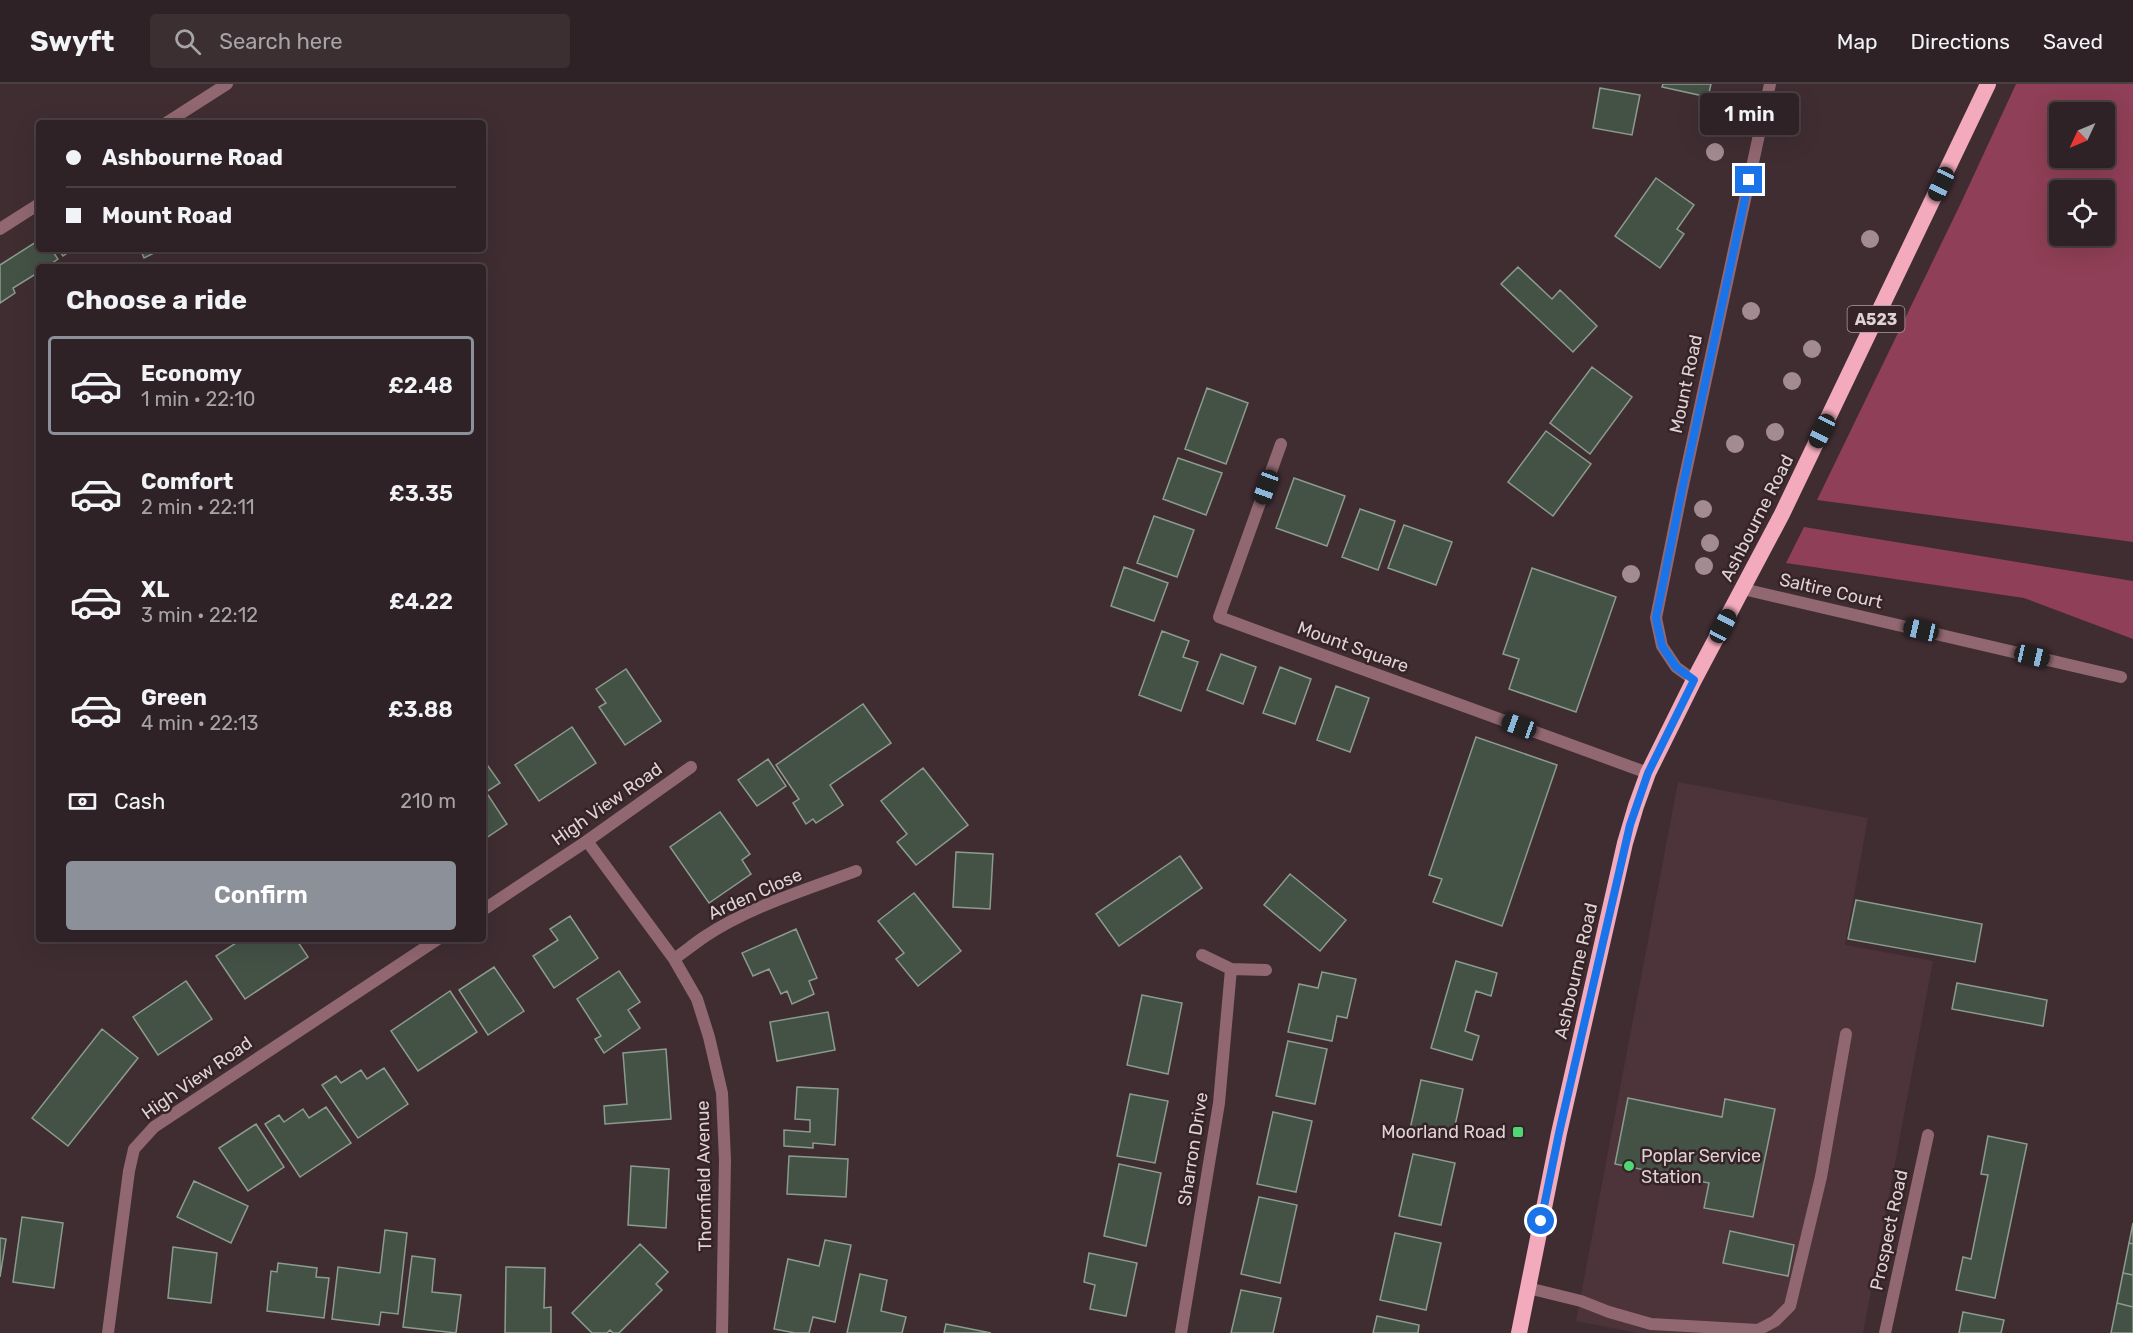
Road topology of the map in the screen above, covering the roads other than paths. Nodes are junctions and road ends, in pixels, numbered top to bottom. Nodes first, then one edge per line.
1 (227, 84) edge
2 (1770, 84) edge
3 (1989, 84) edge
4 (171, 120) edge
5 (36, 206) edge
6 (0, 229) edge
7 (1281, 444) dead end
8 (1743, 589) junction
9 (2121, 677) dead end
10 (1694, 680) junction
11 (691, 767) dead end
12 (1648, 773) junction
13 (587, 841) junction
14 (855, 871) dead end
15 (486, 908) edge
16 (433, 942) edge
17 (1202, 955) dead end
18 (674, 959) junction
19 (1231, 969) junction
20 (1266, 970) dead end
21 (1846, 1034) dead end
22 (1928, 1135) dead end
23 (1528, 1288) junction
24 (108, 1333) edge
25 (722, 1333) edge
26 (1180, 1333) edge
27 (1519, 1333) edge
28 (1885, 1333) edge

1 - 4 street
2 - 10 street, Mount Road
3 - 8 highway, Ashbourne Road / A523
5 - 6 street
7 - 12 street, Mount Square
8 - 9 street, Saltire Court
8 - 10 highway, Ashbourne Road / A523
10 - 12 highway, Ashbourne Road / A523
11 - 13 street, High View Road
12 - 23 highway, Ashbourne Road / A523
13 - 15 street, High View Road
13 - 18 street, Thornfield Avenue
14 - 18 street, Arden Close
16 - 24 street, High View Road
17 - 19 street
18 - 25 street, Thornfield Avenue
19 - 20 street
19 - 26 street, Sharron Drive
21 - 23 street
22 - 28 street, Prospect Road
23 - 27 highway, Ashbourne Road / A523

